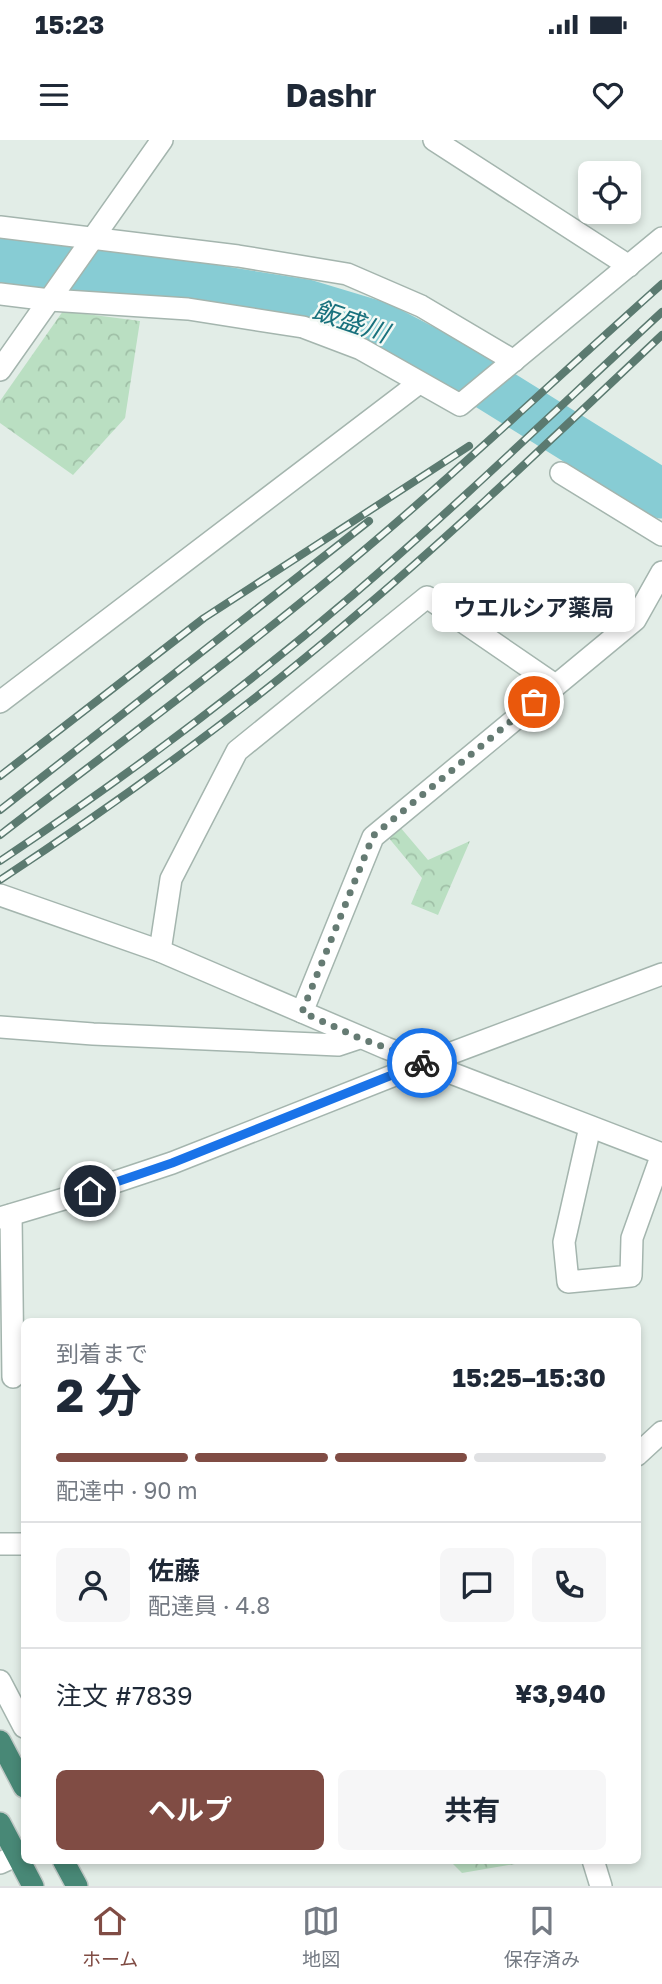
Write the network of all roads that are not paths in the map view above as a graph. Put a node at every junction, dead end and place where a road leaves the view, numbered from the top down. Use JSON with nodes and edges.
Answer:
{"nodes":[{"id":1,"x":162,"y":140,"type":"edge"},
{"id":2,"x":449,"y":144,"type":"edge"},
{"id":3,"x":0,"y":227,"type":"edge"},
{"id":4,"x":662,"y":238,"type":"edge"},
{"id":5,"x":89,"y":243,"type":"junction"},
{"id":6,"x":629,"y":266,"type":"junction"},
{"id":7,"x":0,"y":294,"type":"edge"},
{"id":8,"x":54,"y":294,"type":"junction"},
{"id":9,"x":508,"y":366,"type":"junction"},
{"id":10,"x":0,"y":370,"type":"edge"},
{"id":11,"x":419,"y":383,"type":"junction"},
{"id":12,"x":561,"y":473,"type":"dead end"},
{"id":13,"x":662,"y":535,"type":"edge"},
{"id":14,"x":662,"y":572,"type":"edge"},
{"id":15,"x":555,"y":685,"type":"junction"},
{"id":16,"x":0,"y":702,"type":"edge"},
{"id":17,"x":0,"y":895,"type":"edge"},
{"id":18,"x":160,"y":951,"type":"junction"},
{"id":19,"x":662,"y":974,"type":"edge"},
{"id":20,"x":302,"y":1012,"type":"junction"},
{"id":21,"x":0,"y":1027,"type":"edge"},
{"id":22,"x":359,"y":1038,"type":"junction"},
{"id":23,"x":425,"y":1062,"type":"junction"},
{"id":24,"x":590,"y":1127,"type":"junction"},
{"id":25,"x":662,"y":1154,"type":"edge"},
{"id":26,"x":5,"y":1216,"type":"edge"},
{"id":27,"x":13,"y":1377,"type":"dead end"},
{"id":28,"x":0,"y":1544,"type":"edge"},
{"id":29,"x":21,"y":1544,"type":"edge"},
{"id":30,"x":0,"y":1681,"type":"edge"},
{"id":31,"x":21,"y":1721,"type":"edge"},
{"id":32,"x":0,"y":1741,"type":"edge"},
{"id":33,"x":21,"y":1781,"type":"edge"},
{"id":34,"x":0,"y":1823,"type":"edge"},
{"id":35,"x":0,"y":1842,"type":"edge"},
{"id":36,"x":14,"y":1857,"type":"edge"},
{"id":37,"x":65,"y":1864,"type":"edge"},
{"id":38,"x":594,"y":1864,"type":"edge"},
{"id":39,"x":33,"y":1886,"type":"edge"},
{"id":40,"x":77,"y":1886,"type":"edge"},
{"id":41,"x":601,"y":1886,"type":"edge"}],
"edges":[{"from":1,"to":5,"type":"street"},
{"from":2,"to":6,"type":"street"},
{"from":3,"to":5,"type":"street"},
{"from":4,"to":6,"type":"street"},
{"from":5,"to":8,"type":"street"},
{"from":5,"to":9,"type":"street"},
{"from":6,"to":9,"type":"street"},
{"from":7,"to":8,"type":"street"},
{"from":8,"to":10,"type":"street"},
{"from":8,"to":11,"type":"street"},
{"from":9,"to":11,"type":"street"},
{"from":11,"to":16,"type":"street"},
{"from":12,"to":13,"type":"street"},
{"from":14,"to":15,"type":"street"},
{"from":15,"to":18,"type":"street"},
{"from":15,"to":20,"type":"street"},
{"from":17,"to":18,"type":"street"},
{"from":18,"to":20,"type":"street"},
{"from":19,"to":23,"type":"street"},
{"from":20,"to":22,"type":"street"},
{"from":21,"to":22,"type":"street"},
{"from":22,"to":23,"type":"street"},
{"from":23,"to":24,"type":"street"},
{"from":23,"to":26,"type":"street"},
{"from":24,"to":25,"type":"street"},
{"from":24,"to":25,"type":"street"},
{"from":26,"to":27,"type":"street"},
{"from":28,"to":29,"type":"street"},
{"from":30,"to":31,"type":"street"},
{"from":32,"to":33,"type":"highway"},
{"from":34,"to":36,"type":"highway"},
{"from":35,"to":36,"type":"street"},
{"from":36,"to":39,"type":"highway"},
{"from":37,"to":40,"type":"highway"},
{"from":38,"to":41,"type":"street"}]}
